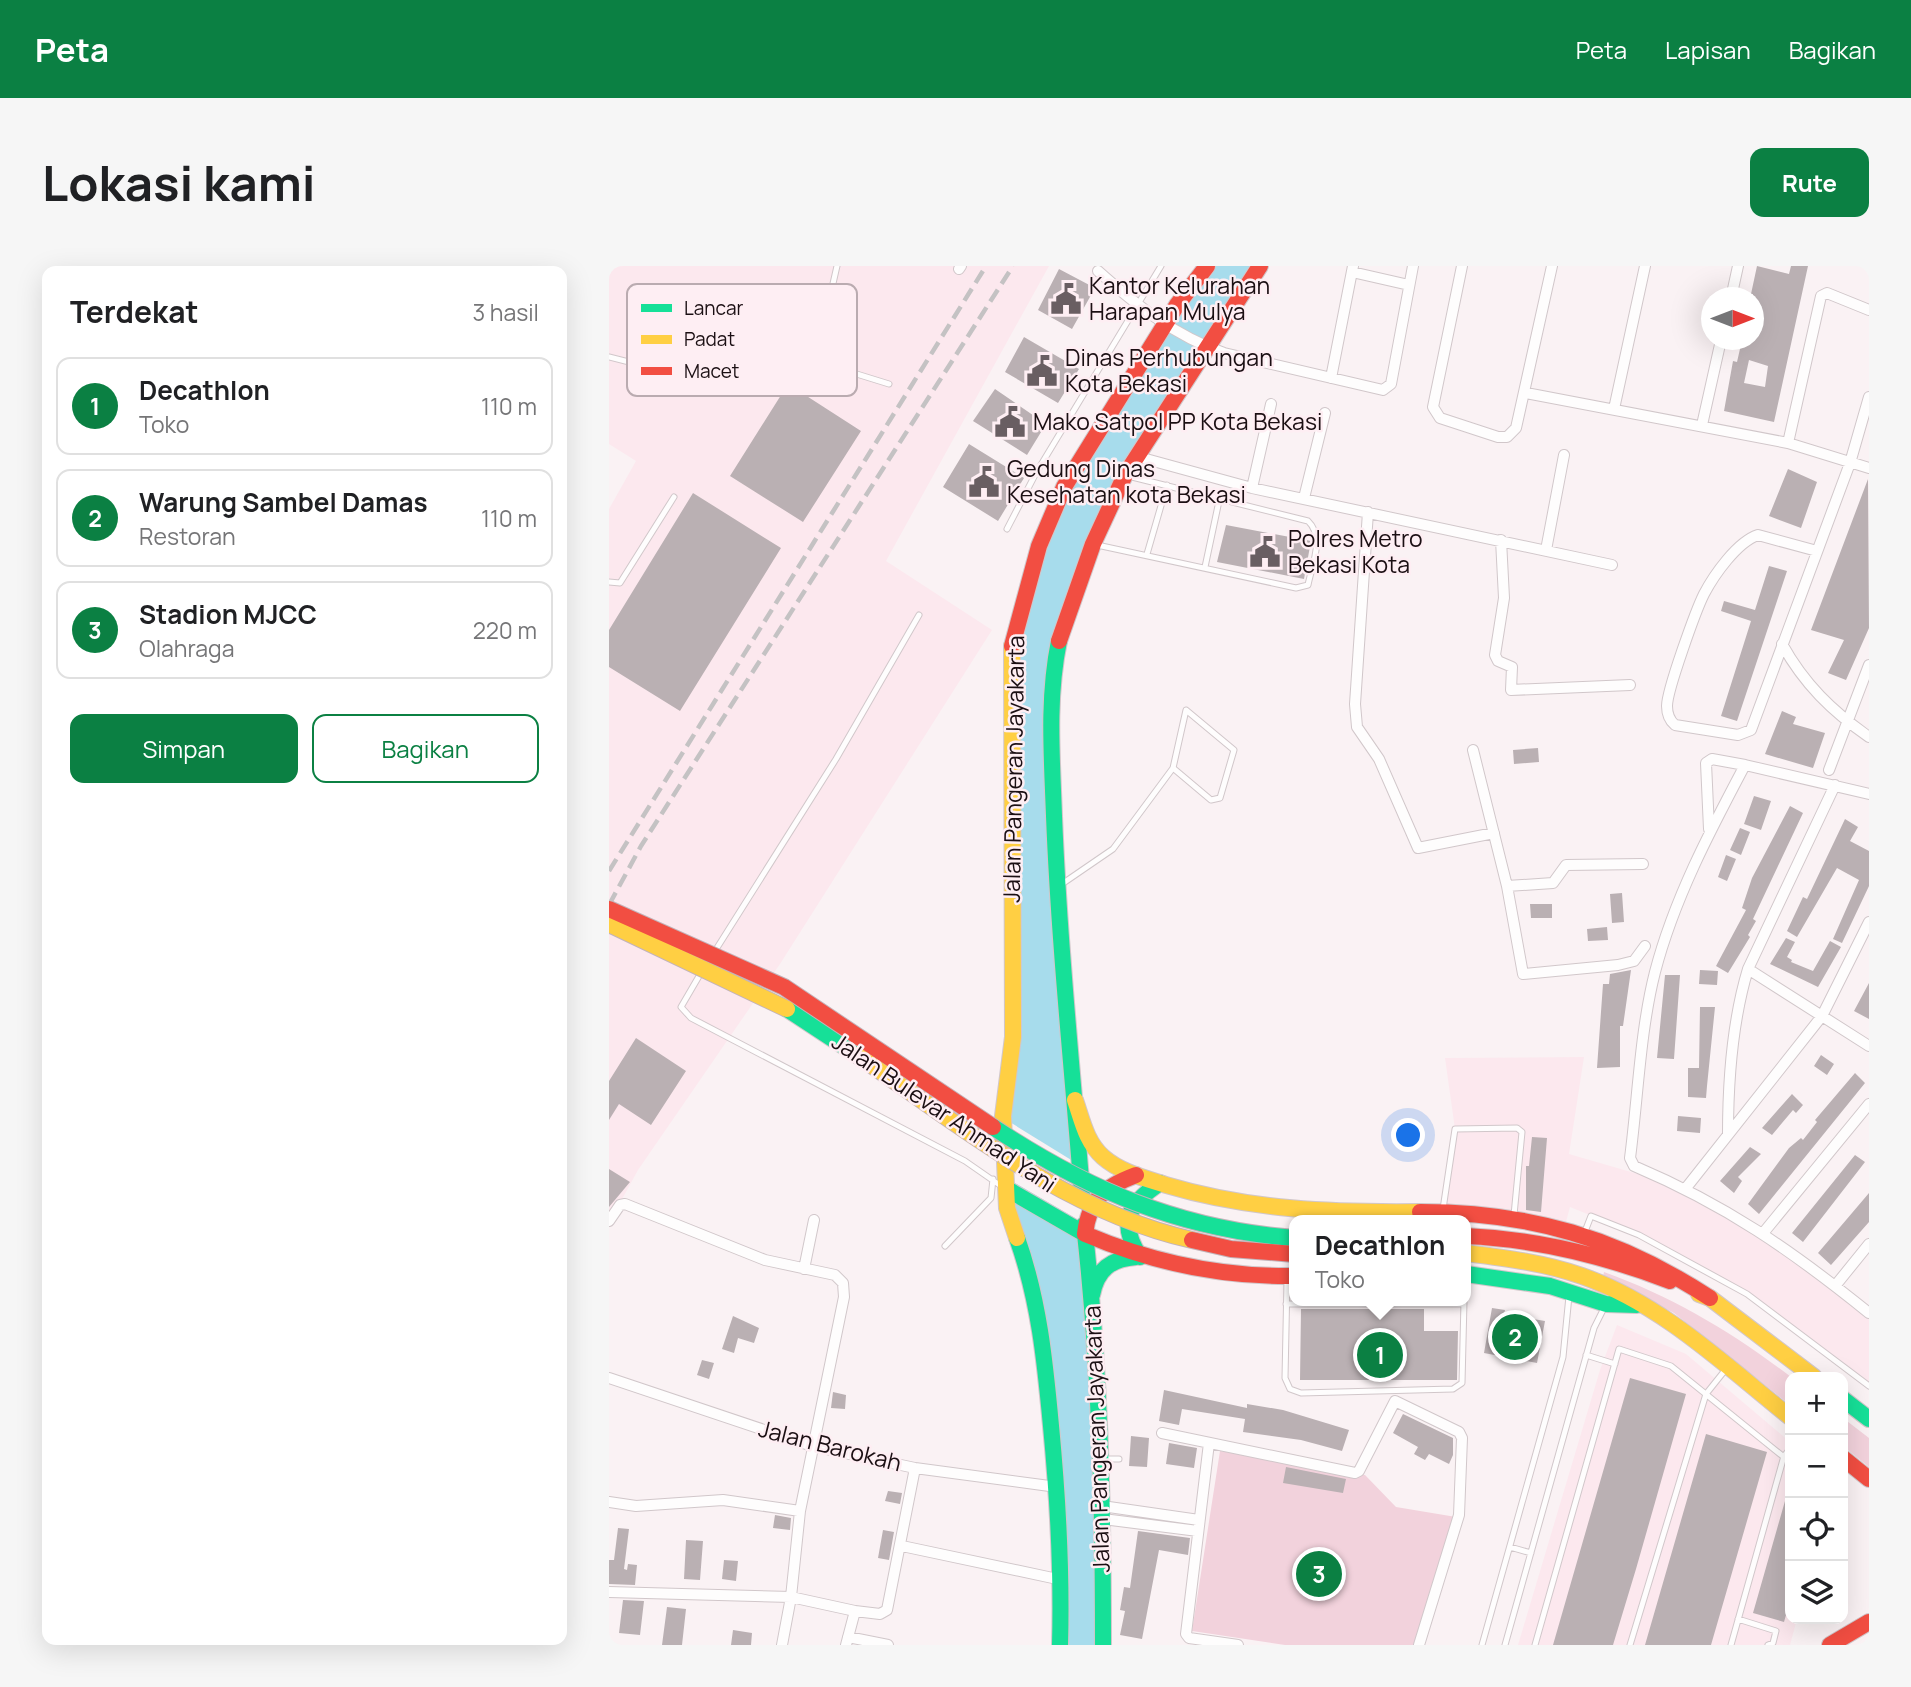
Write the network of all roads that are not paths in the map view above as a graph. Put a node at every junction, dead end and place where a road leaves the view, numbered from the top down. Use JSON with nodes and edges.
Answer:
{"nodes":[{"id":1,"x":837,"y":266,"type":"edge"},
{"id":2,"x":1161,"y":266,"type":"edge"},
{"id":3,"x":1207,"y":266,"type":"edge"},
{"id":4,"x":1260,"y":266,"type":"edge"},
{"id":5,"x":1413,"y":266,"type":"edge"},
{"id":6,"x":1462,"y":266,"type":"edge"},
{"id":7,"x":1552,"y":266,"type":"edge"},
{"id":8,"x":1645,"y":266,"type":"edge"},
{"id":9,"x":1738,"y":266,"type":"edge"},
{"id":10,"x":1353,"y":269,"type":"edge"},
{"id":11,"x":1098,"y":271,"type":"dead end"},
{"id":12,"x":833,"y":284,"type":"edge"},
{"id":13,"x":1409,"y":285,"type":"junction"},
{"id":14,"x":1733,"y":287,"type":"edge"},
{"id":15,"x":1136,"y":305,"type":"junction"},
{"id":16,"x":1869,"y":310,"type":"edge"},
{"id":17,"x":1169,"y":326,"type":"junction"},
{"id":18,"x":1202,"y":346,"type":"junction"},
{"id":19,"x":1719,"y":350,"type":"edge"},
{"id":20,"x":609,"y":357,"type":"edge"},
{"id":21,"x":627,"y":362,"type":"edge"},
{"id":22,"x":857,"y":374,"type":"edge"},
{"id":23,"x":1331,"y":378,"type":"junction"},
{"id":24,"x":889,"y":384,"type":"dead end"},
{"id":25,"x":1525,"y":393,"type":"junction"},
{"id":26,"x":1869,"y":397,"type":"edge"},
{"id":27,"x":1271,"y":404,"type":"dead end"},
{"id":28,"x":1614,"y":409,"type":"junction"},
{"id":29,"x":1325,"y":413,"type":"dead end"},
{"id":30,"x":1702,"y":425,"type":"junction"},
{"id":31,"x":1788,"y":443,"type":"junction"},
{"id":32,"x":1564,"y":455,"type":"dead end"},
{"id":33,"x":1135,"y":456,"type":"junction"},
{"id":34,"x":1850,"y":463,"type":"junction"},
{"id":35,"x":1869,"y":468,"type":"edge"},
{"id":36,"x":1125,"y":475,"type":"junction"},
{"id":37,"x":1167,"y":485,"type":"junction"},
{"id":38,"x":1252,"y":488,"type":"junction"},
{"id":39,"x":674,"y":497,"type":"dead end"},
{"id":40,"x":1304,"y":498,"type":"junction"},
{"id":41,"x":1219,"y":501,"type":"junction"},
{"id":42,"x":1368,"y":512,"type":"junction"},
{"id":43,"x":1007,"y":529,"type":"dead end"},
{"id":44,"x":1501,"y":540,"type":"junction"},
{"id":45,"x":1093,"y":544,"type":"junction"},
{"id":46,"x":1546,"y":551,"type":"junction"},
{"id":47,"x":1817,"y":551,"type":"junction"},
{"id":48,"x":1147,"y":554,"type":"junction"},
{"id":49,"x":1612,"y":565,"type":"dead end"},
{"id":50,"x":1205,"y":567,"type":"junction"},
{"id":51,"x":609,"y":582,"type":"edge"},
{"id":52,"x":919,"y":615,"type":"dead end"},
{"id":53,"x":1782,"y":644,"type":"junction"},
{"id":54,"x":1869,"y":665,"type":"edge"},
{"id":55,"x":1630,"y":685,"type":"dead end"},
{"id":56,"x":1847,"y":722,"type":"junction"},
{"id":57,"x":1869,"y":737,"type":"edge"},
{"id":58,"x":1473,"y":750,"type":"dead end"},
{"id":59,"x":1745,"y":765,"type":"junction"},
{"id":60,"x":1173,"y":768,"type":"junction"},
{"id":61,"x":1829,"y":770,"type":"dead end"},
{"id":62,"x":1835,"y":785,"type":"junction"},
{"id":63,"x":1869,"y":794,"type":"edge"},
{"id":64,"x":1709,"y":832,"type":"junction"},
{"id":65,"x":1494,"y":834,"type":"junction"},
{"id":66,"x":1643,"y":864,"type":"dead end"},
{"id":67,"x":1507,"y":886,"type":"junction"},
{"id":68,"x":1057,"y":888,"type":"junction"},
{"id":69,"x":609,"y":909,"type":"edge"},
{"id":70,"x":1869,"y":922,"type":"edge"},
{"id":71,"x":609,"y":924,"type":"edge"},
{"id":72,"x":1645,"y":946,"type":"dead end"},
{"id":73,"x":1748,"y":969,"type":"junction"},
{"id":74,"x":1822,"y":1016,"type":"junction"},
{"id":75,"x":1869,"y":1046,"type":"edge"},
{"id":76,"x":1075,"y":1100,"type":"junction"},
{"id":77,"x":1869,"y":1104,"type":"edge"},
{"id":78,"x":1728,"y":1134,"type":"junction"},
{"id":79,"x":1136,"y":1175,"type":"junction"},
{"id":80,"x":993,"y":1180,"type":"junction"},
{"id":81,"x":1160,"y":1183,"type":"junction"},
{"id":82,"x":1686,"y":1188,"type":"junction"},
{"id":83,"x":1007,"y":1189,"type":"junction"},
{"id":84,"x":1442,"y":1212,"type":"junction"},
{"id":85,"x":1513,"y":1219,"type":"junction"},
{"id":86,"x":814,"y":1220,"type":"dead end"},
{"id":87,"x":609,"y":1221,"type":"edge"},
{"id":88,"x":1078,"y":1231,"type":"junction"},
{"id":89,"x":1764,"y":1232,"type":"junction"},
{"id":90,"x":1584,"y":1235,"type":"junction"},
{"id":91,"x":1471,"y":1236,"type":"edge"},
{"id":92,"x":1289,"y":1237,"type":"edge"},
{"id":93,"x":1869,"y":1244,"type":"edge"},
{"id":94,"x":945,"y":1246,"type":"dead end"},
{"id":95,"x":1289,"y":1253,"type":"edge"},
{"id":96,"x":1471,"y":1254,"type":"edge"},
{"id":97,"x":1140,"y":1257,"type":"junction"},
{"id":98,"x":804,"y":1269,"type":"junction"},
{"id":99,"x":1471,"y":1275,"type":"edge"},
{"id":100,"x":1289,"y":1276,"type":"edge"},
{"id":101,"x":1835,"y":1286,"type":"junction"},
{"id":102,"x":1289,"y":1287,"type":"edge"},
{"id":103,"x":1570,"y":1291,"type":"junction"},
{"id":104,"x":1092,"y":1296,"type":"junction"},
{"id":105,"x":1710,"y":1298,"type":"junction"},
{"id":106,"x":1286,"y":1304,"type":"junction"},
{"id":107,"x":1289,"y":1304,"type":"edge"},
{"id":108,"x":1606,"y":1304,"type":"junction"},
{"id":109,"x":1637,"y":1305,"type":"junction"},
{"id":110,"x":1464,"y":1306,"type":"edge"},
{"id":111,"x":1869,"y":1313,"type":"edge"},
{"id":112,"x":1586,"y":1355,"type":"junction"},
{"id":113,"x":1615,"y":1364,"type":"junction"},
{"id":114,"x":1728,"y":1367,"type":"junction"},
{"id":115,"x":1807,"y":1372,"type":"edge"},
{"id":116,"x":609,"y":1378,"type":"edge"},
{"id":117,"x":1869,"y":1386,"type":"edge"},
{"id":118,"x":1706,"y":1394,"type":"junction"},
{"id":119,"x":1848,"y":1403,"type":"edge"},
{"id":120,"x":1785,"y":1413,"type":"edge"},
{"id":121,"x":1869,"y":1419,"type":"edge"},
{"id":122,"x":1162,"y":1433,"type":"dead end"},
{"id":123,"x":1209,"y":1443,"type":"junction"},
{"id":124,"x":812,"y":1447,"type":"junction"},
{"id":125,"x":1784,"y":1456,"type":"joint"},
{"id":126,"x":1100,"y":1460,"type":"junction"},
{"id":127,"x":1119,"y":1460,"type":"dead end"},
{"id":128,"x":1848,"y":1462,"type":"edge"},
{"id":129,"x":915,"y":1468,"type":"junction"},
{"id":130,"x":1869,"y":1479,"type":"edge"},
{"id":131,"x":1057,"y":1487,"type":"junction"},
{"id":132,"x":609,"y":1502,"type":"edge"},
{"id":133,"x":800,"y":1511,"type":"junction"},
{"id":134,"x":1102,"y":1513,"type":"junction"},
{"id":135,"x":1199,"y":1525,"type":"junction"},
{"id":136,"x":902,"y":1546,"type":"junction"},
{"id":137,"x":1510,"y":1547,"type":"junction"},
{"id":138,"x":1531,"y":1553,"type":"junction"},
{"id":139,"x":1062,"y":1580,"type":"junction"},
{"id":140,"x":609,"y":1592,"type":"edge"},
{"id":141,"x":791,"y":1597,"type":"junction"},
{"id":142,"x":855,"y":1611,"type":"junction"},
{"id":143,"x":1738,"y":1619,"type":"junction"},
{"id":144,"x":1869,"y":1622,"type":"edge"},
{"id":145,"x":847,"y":1641,"type":"edge"},
{"id":146,"x":782,"y":1645,"type":"edge"},
{"id":147,"x":888,"y":1645,"type":"edge"},
{"id":148,"x":1060,"y":1645,"type":"edge"},
{"id":149,"x":1103,"y":1645,"type":"edge"},
{"id":150,"x":1238,"y":1645,"type":"edge"},
{"id":151,"x":1419,"y":1645,"type":"edge"},
{"id":152,"x":1482,"y":1645,"type":"edge"},
{"id":153,"x":1505,"y":1645,"type":"edge"},
{"id":154,"x":1535,"y":1645,"type":"edge"},
{"id":155,"x":1630,"y":1645,"type":"edge"},
{"id":156,"x":1731,"y":1645,"type":"edge"},
{"id":157,"x":1769,"y":1645,"type":"edge"},
{"id":158,"x":1830,"y":1645,"type":"edge"}],
"edges":[{"from":1,"to":12,"type":"lane"},
{"from":2,"to":15,"type":"lane"},
{"from":3,"to":17,"type":"main road","name":"Jalan Pangeran Jayakarta"},
{"from":4,"to":18,"type":"main road","name":"Jalan Pangeran Jayakarta"},
{"from":5,"to":13,"type":"street"},
{"from":6,"to":25,"type":"street"},
{"from":7,"to":25,"type":"street"},
{"from":8,"to":28,"type":"street"},
{"from":9,"to":14,"type":"street"},
{"from":10,"to":13,"type":"street"},
{"from":10,"to":23,"type":"street"},
{"from":11,"to":15,"type":"street"},
{"from":13,"to":23,"type":"street"},
{"from":15,"to":17,"type":"street"},
{"from":15,"to":43,"type":"lane"},
{"from":16,"to":31,"type":"street"},
{"from":17,"to":18,"type":"street"},
{"from":17,"to":83,"type":"main road","name":"Jalan Pangeran Jayakarta"},
{"from":18,"to":23,"type":"street"},
{"from":18,"to":33,"type":"main road","name":"Jalan Pangeran Jayakarta"},
{"from":19,"to":30,"type":"street"},
{"from":20,"to":21,"type":"lane"},
{"from":22,"to":24,"type":"lane"},
{"from":25,"to":28,"type":"street"},
{"from":26,"to":34,"type":"street"},
{"from":27,"to":38,"type":"street"},
{"from":28,"to":30,"type":"street"},
{"from":29,"to":40,"type":"street"},
{"from":30,"to":31,"type":"street"},
{"from":31,"to":34,"type":"street"},
{"from":32,"to":46,"type":"street"},
{"from":33,"to":36,"type":"main road","name":"Jalan Pangeran Jayakarta"},
{"from":33,"to":38,"type":"street"},
{"from":34,"to":35,"type":"street"},
{"from":34,"to":47,"type":"street"},
{"from":36,"to":37,"type":"lane"},
{"from":36,"to":45,"type":"main road","name":"Jalan Pangeran Jayakarta"},
{"from":37,"to":41,"type":"lane"},
{"from":37,"to":48,"type":"lane"},
{"from":38,"to":40,"type":"street"},
{"from":39,"to":51,"type":"lane"},
{"from":40,"to":42,"type":"street"},
{"from":41,"to":50,"type":"lane"},
{"from":41,"to":50,"type":"lane"},
{"from":42,"to":44,"type":"street"},
{"from":42,"to":65,"type":"street"},
{"from":44,"to":46,"type":"street"},
{"from":44,"to":55,"type":"street"},
{"from":45,"to":48,"type":"lane"},
{"from":45,"to":68,"type":"main road","name":"Jalan Pangeran Jayakarta"},
{"from":46,"to":49,"type":"street"},
{"from":47,"to":53,"type":"street"},
{"from":47,"to":53,"type":"street"},
{"from":48,"to":50,"type":"lane"},
{"from":52,"to":80,"type":"lane"},
{"from":53,"to":56,"type":"street"},
{"from":54,"to":56,"type":"street"},
{"from":56,"to":57,"type":"street"},
{"from":56,"to":61,"type":"street"},
{"from":58,"to":65,"type":"street"},
{"from":59,"to":62,"type":"street"},
{"from":59,"to":64,"type":"street"},
{"from":59,"to":64,"type":"street"},
{"from":60,"to":60,"type":"lane"},
{"from":60,"to":68,"type":"lane"},
{"from":62,"to":63,"type":"street"},
{"from":62,"to":73,"type":"street"},
{"from":64,"to":82,"type":"street"},
{"from":65,"to":67,"type":"street"},
{"from":66,"to":67,"type":"street"},
{"from":67,"to":72,"type":"street"},
{"from":68,"to":76,"type":"main road","name":"Jalan Pangeran Jayakarta"},
{"from":69,"to":92,"type":"main road","name":"Jalan Bulevar Ahmad Yani","bridge":true},
{"from":70,"to":74,"type":"street"},
{"from":71,"to":95,"type":"main road","name":"Jalan Bulevar Ahmad Yani","bridge":true},
{"from":73,"to":74,"type":"street"},
{"from":73,"to":78,"type":"street"},
{"from":74,"to":75,"type":"street"},
{"from":74,"to":78,"type":"street"},
{"from":76,"to":79,"type":"main road"},
{"from":76,"to":88,"type":"main road","name":"Jalan Pangeran Jayakarta"},
{"from":77,"to":89,"type":"street"},
{"from":78,"to":82,"type":"street"},
{"from":79,"to":81,"type":"main road"},
{"from":79,"to":88,"type":"main road"},
{"from":80,"to":83,"type":"lane"},
{"from":80,"to":94,"type":"lane"},
{"from":81,"to":84,"type":"main road"},
{"from":81,"to":97,"type":"main road"},
{"from":82,"to":89,"type":"street"},
{"from":83,"to":88,"type":"main road"},
{"from":83,"to":131,"type":"main road","name":"Jalan Pangeran Jayakarta"},
{"from":84,"to":85,"type":"main road"},
{"from":84,"to":85,"type":"lane"},
{"from":85,"to":90,"type":"main road"},
{"from":86,"to":98,"type":"street"},
{"from":87,"to":98,"type":"street"},
{"from":88,"to":97,"type":"main road"},
{"from":88,"to":104,"type":"main road","name":"Jalan Pangeran Jayakarta"},
{"from":89,"to":101,"type":"street"},
{"from":90,"to":105,"type":"main road"},
{"from":90,"to":117,"type":"lane"},
{"from":91,"to":105,"type":"main road"},
{"from":93,"to":101,"type":"street"},
{"from":96,"to":109,"type":"main road"},
{"from":97,"to":100,"type":"main road"},
{"from":97,"to":104,"type":"main road"},
{"from":98,"to":124,"type":"street"},
{"from":99,"to":103,"type":"main road"},
{"from":101,"to":111,"type":"street"},
{"from":102,"to":106,"type":"lane"},
{"from":103,"to":108,"type":"main road"},
{"from":103,"to":137,"type":"lane"},
{"from":104,"to":126,"type":"main road","name":"Jalan Pangeran Jayakarta"},
{"from":105,"to":115,"type":"main road"},
{"from":106,"to":107,"type":"lane"},
{"from":106,"to":110,"type":"lane"},
{"from":108,"to":109,"type":"main road"},
{"from":108,"to":112,"type":"lane"},
{"from":109,"to":114,"type":"main road"},
{"from":112,"to":113,"type":"lane"},
{"from":112,"to":138,"type":"lane"},
{"from":113,"to":118,"type":"lane"},
{"from":113,"to":154,"type":"lane"},
{"from":114,"to":118,"type":"lane"},
{"from":114,"to":120,"type":"main road"},
{"from":116,"to":124,"type":"street","name":"Jalan Barokah"},
{"from":118,"to":125,"type":"lane"},
{"from":118,"to":155,"type":"lane"},
{"from":119,"to":121,"type":"main road"},
{"from":122,"to":123,"type":"street"},
{"from":123,"to":135,"type":"street"},
{"from":123,"to":151,"type":"street"},
{"from":124,"to":129,"type":"street","name":"Jalan Barokah"},
{"from":124,"to":133,"type":"street"},
{"from":125,"to":143,"type":"lane"},
{"from":126,"to":127,"type":"lane"},
{"from":126,"to":134,"type":"main road","name":"Jalan Pangeran Jayakarta"},
{"from":128,"to":130,"type":"main road"},
{"from":129,"to":131,"type":"street","name":"Jalan Barokah"},
{"from":129,"to":136,"type":"street"},
{"from":131,"to":139,"type":"main road","name":"Jalan Pangeran Jayakarta"},
{"from":132,"to":133,"type":"street"},
{"from":133,"to":141,"type":"street"},
{"from":134,"to":135,"type":"street"},
{"from":134,"to":149,"type":"main road","name":"Jalan Pangeran Jayakarta"},
{"from":135,"to":150,"type":"street"},
{"from":136,"to":139,"type":"street"},
{"from":136,"to":142,"type":"street"},
{"from":137,"to":138,"type":"lane"},
{"from":137,"to":152,"type":"lane"},
{"from":138,"to":153,"type":"lane"},
{"from":139,"to":148,"type":"main road","name":"Jalan Pangeran Jayakarta"},
{"from":140,"to":141,"type":"street"},
{"from":141,"to":142,"type":"street"},
{"from":141,"to":146,"type":"street"},
{"from":142,"to":145,"type":"street"},
{"from":143,"to":156,"type":"lane"},
{"from":143,"to":157,"type":"lane"},
{"from":144,"to":158,"type":"main road"},
{"from":145,"to":147,"type":"street"}]}
